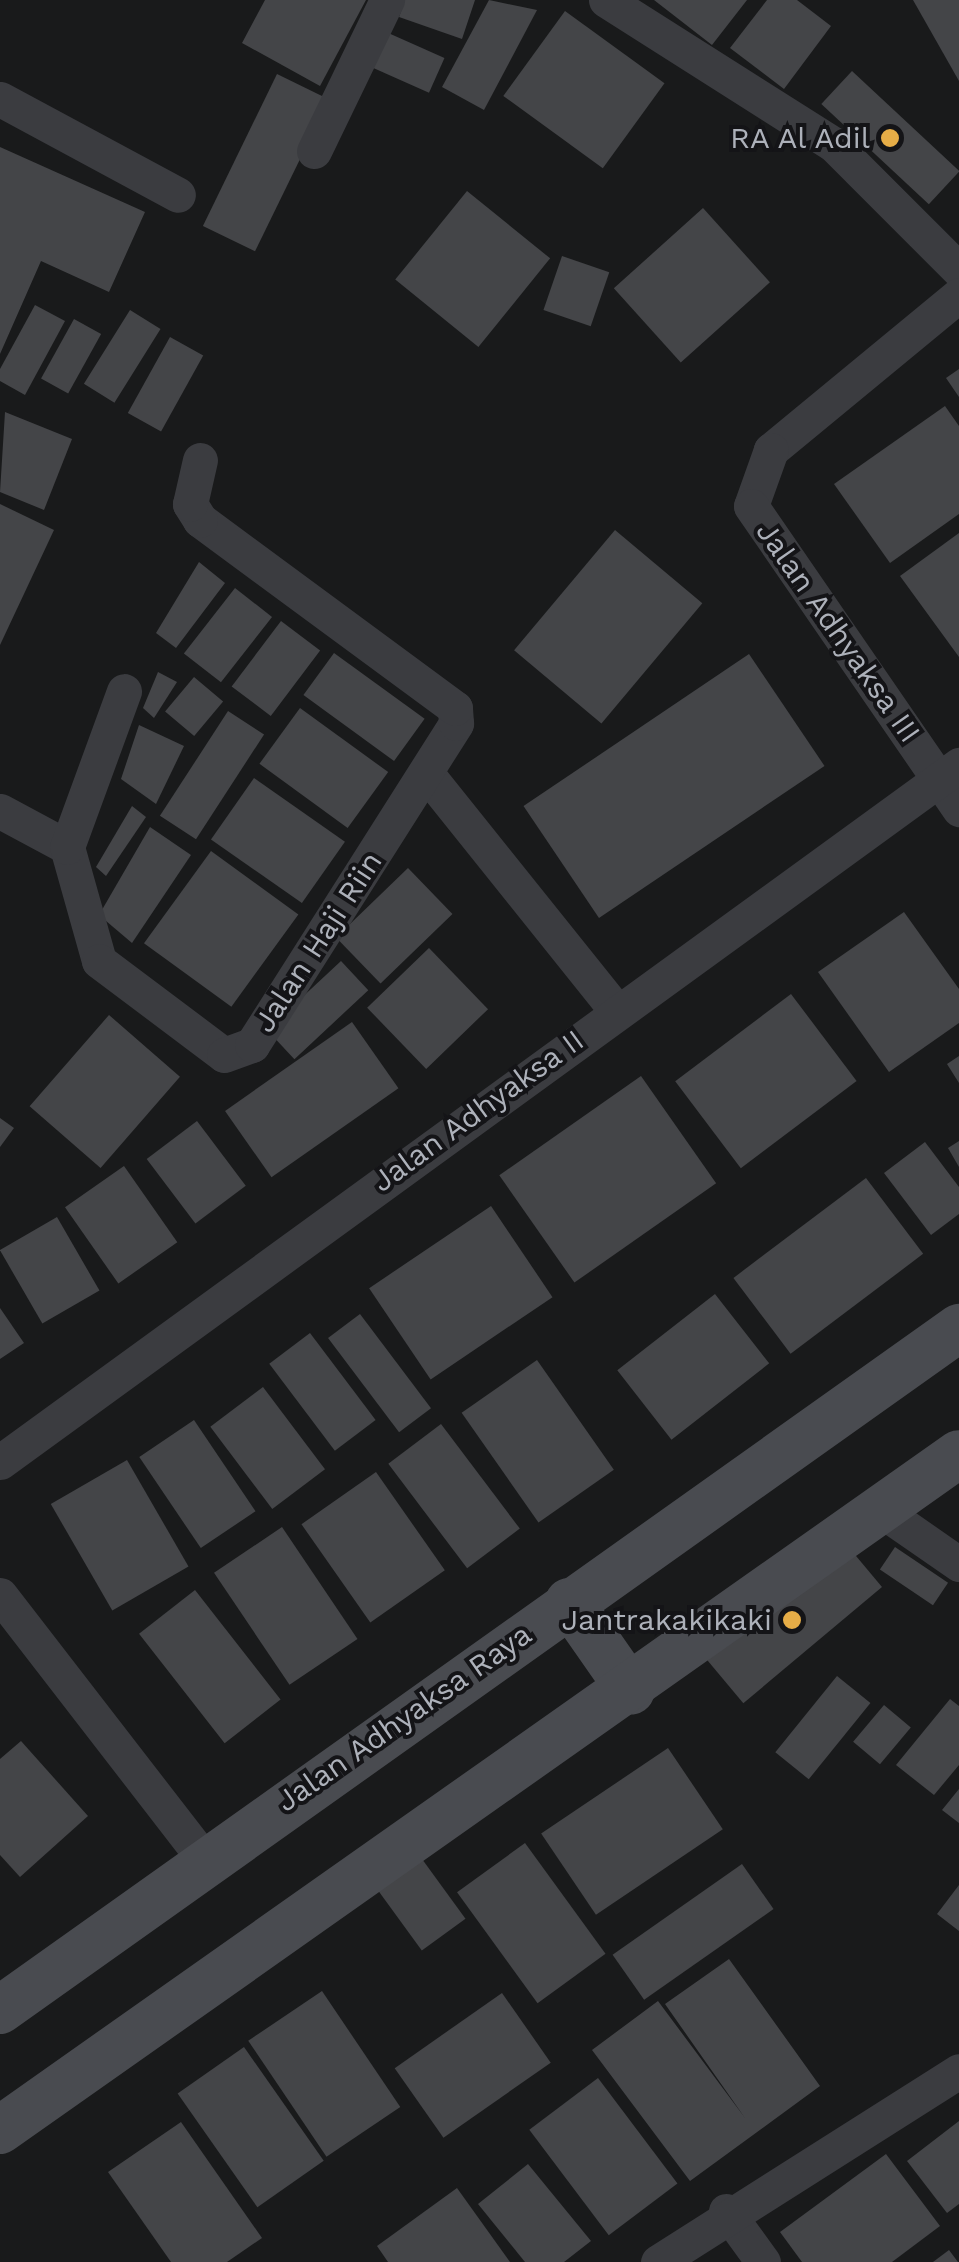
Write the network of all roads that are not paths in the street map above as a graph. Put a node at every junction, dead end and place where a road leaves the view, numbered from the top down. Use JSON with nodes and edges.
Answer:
{"nodes":[{"id":1,"x":387,"y":0,"type":"edge"},
{"id":2,"x":606,"y":0,"type":"edge"},
{"id":3,"x":0,"y":99,"type":"edge"},
{"id":4,"x":314,"y":150,"type":"dead end"},
{"id":5,"x":178,"y":194,"type":"dead end"},
{"id":6,"x":959,"y":270,"type":"edge"},
{"id":7,"x":959,"y":295,"type":"edge"},
{"id":8,"x":200,"y":460,"type":"dead end"},
{"id":9,"x":124,"y":692,"type":"dead end"},
{"id":10,"x":426,"y":774,"type":"junction"},
{"id":11,"x":953,"y":784,"type":"edge"},
{"id":12,"x":0,"y":811,"type":"edge"},
{"id":13,"x":67,"y":848,"type":"junction"},
{"id":14,"x":616,"y":1010,"type":"junction"},
{"id":15,"x":959,"y":1328,"type":"edge"},
{"id":16,"x":959,"y":1454,"type":"edge"},
{"id":17,"x":0,"y":1462,"type":"edge"},
{"id":18,"x":882,"y":1510,"type":"junction"},
{"id":19,"x":959,"y":1564,"type":"edge"},
{"id":20,"x":0,"y":1596,"type":"edge"},
{"id":21,"x":569,"y":1602,"type":"junction"},
{"id":22,"x":631,"y":1691,"type":"junction"},
{"id":23,"x":204,"y":1860,"type":"junction"},
{"id":24,"x":0,"y":2010,"type":"edge"},
{"id":25,"x":959,"y":2071,"type":"edge"},
{"id":26,"x":0,"y":2130,"type":"edge"},
{"id":27,"x":726,"y":2211,"type":"junction"},
{"id":28,"x":658,"y":2262,"type":"edge"},
{"id":29,"x":764,"y":2262,"type":"edge"}],
"edges":[{"from":1,"to":4,"type":"street"},
{"from":2,"to":6,"type":"street"},
{"from":3,"to":5,"type":"street"},
{"from":7,"to":11,"type":"street","name":"Jalan Adhyaksa III"},
{"from":8,"to":10,"type":"street"},
{"from":9,"to":13,"type":"street"},
{"from":10,"to":13,"type":"street","name":"Jalan Haji Riin"},
{"from":10,"to":14,"type":"street"},
{"from":11,"to":14,"type":"street","name":"Jalan Adhyaksa II"},
{"from":12,"to":13,"type":"street"},
{"from":14,"to":17,"type":"street","name":"Jalan Adhyaksa II"},
{"from":15,"to":21,"type":"main road","name":"Jalan Adhyaksa Raya"},
{"from":16,"to":18,"type":"main road"},
{"from":18,"to":19,"type":"street"},
{"from":18,"to":22,"type":"main road"},
{"from":20,"to":23,"type":"street"},
{"from":21,"to":22,"type":"main road"},
{"from":21,"to":23,"type":"main road","name":"Jalan Adhyaksa Raya"},
{"from":22,"to":26,"type":"main road"},
{"from":23,"to":24,"type":"main road","name":"Jalan Adhyaksa Raya"},
{"from":25,"to":27,"type":"street"},
{"from":27,"to":28,"type":"street"},
{"from":27,"to":29,"type":"street"}]}
